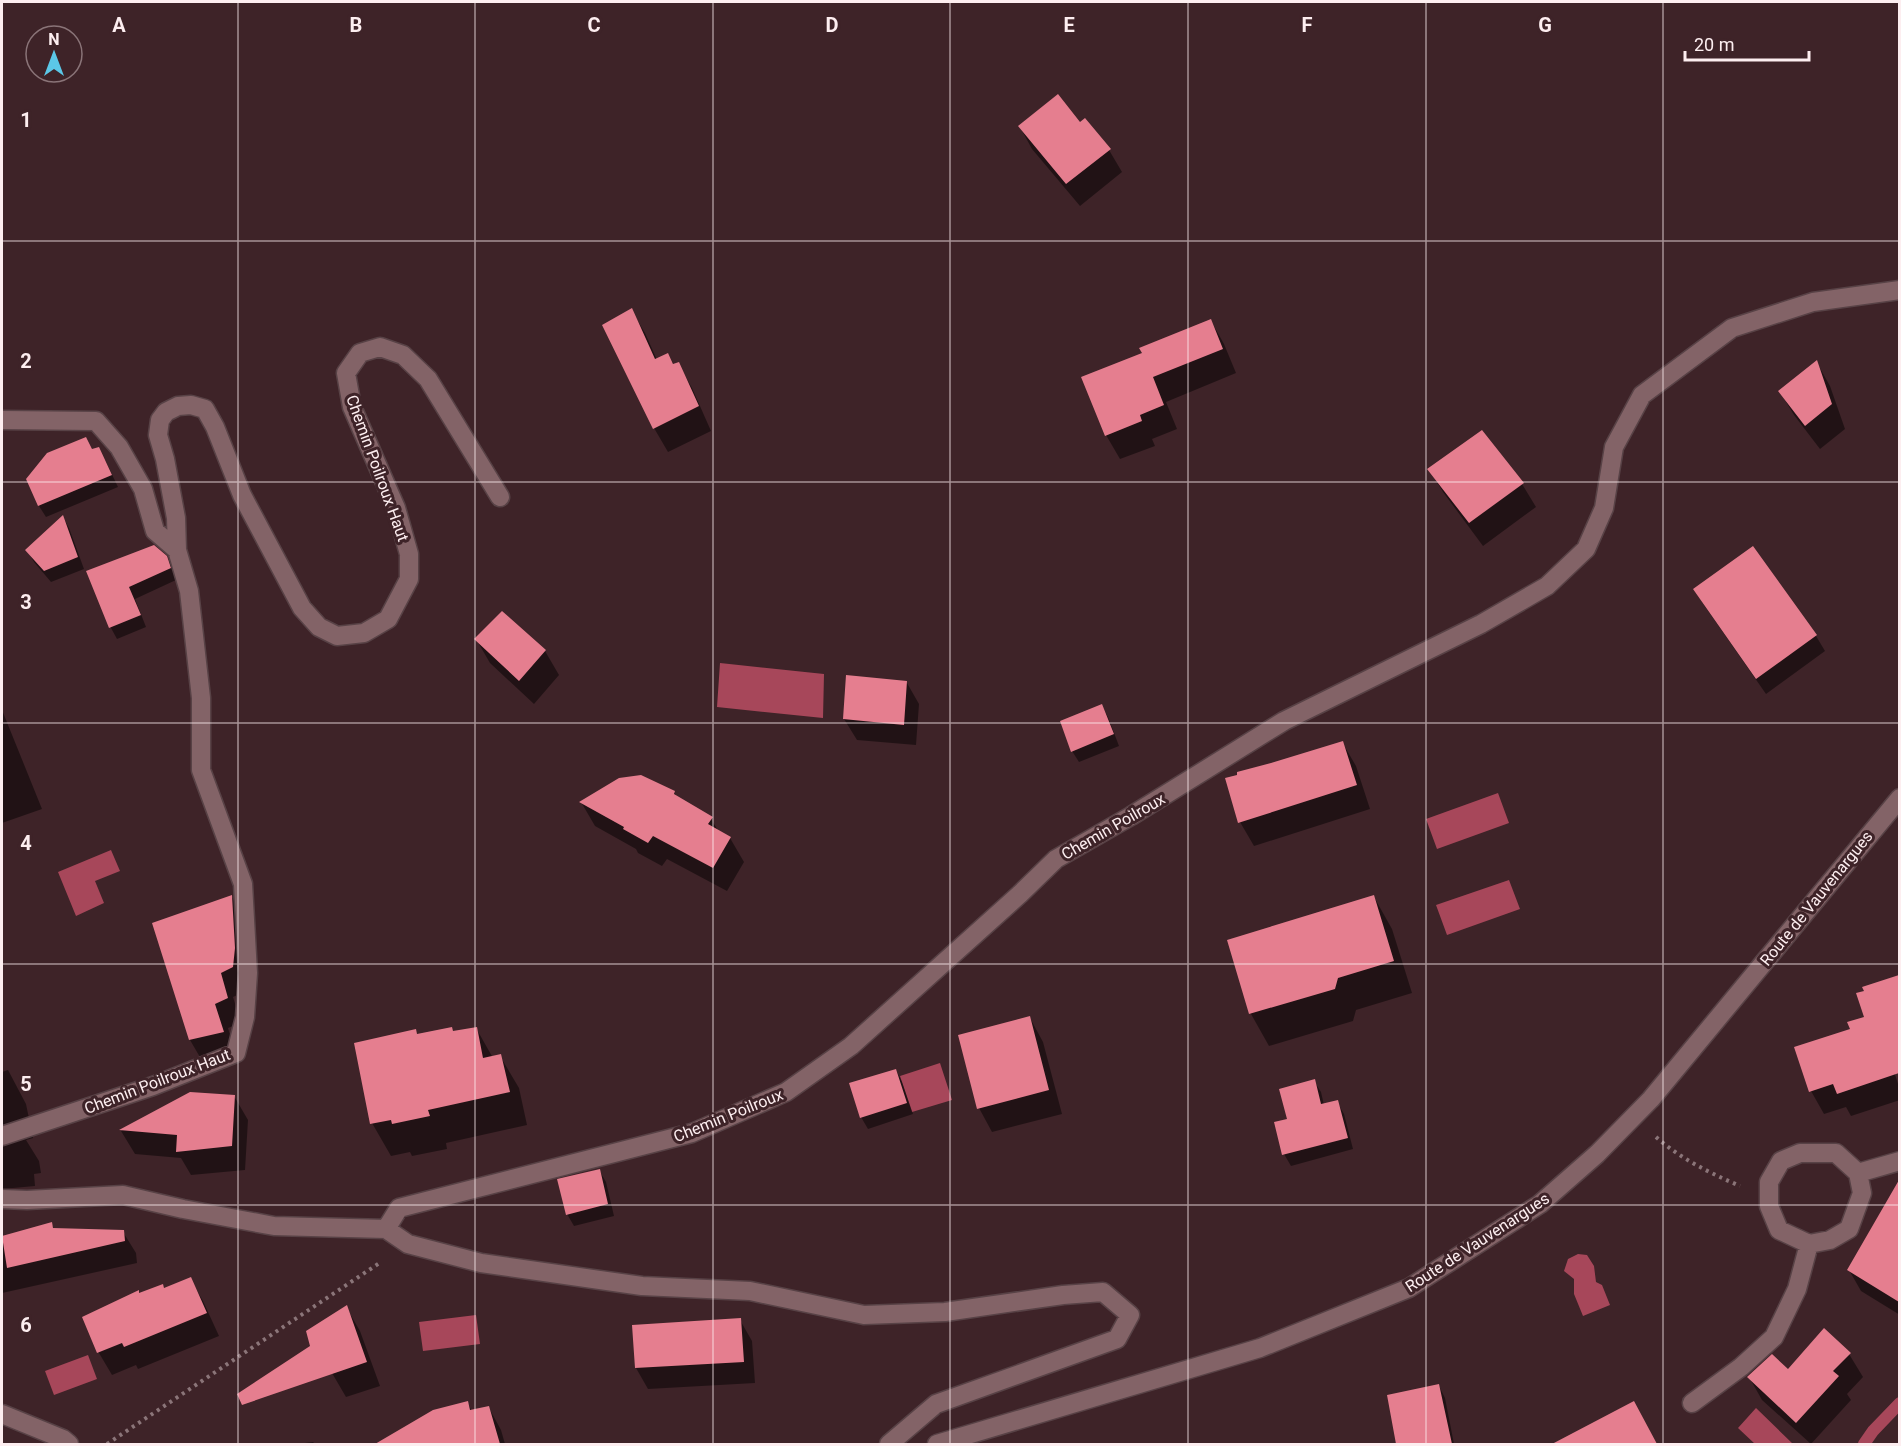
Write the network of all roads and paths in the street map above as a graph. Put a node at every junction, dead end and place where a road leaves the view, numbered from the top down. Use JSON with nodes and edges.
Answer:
{"nodes":[{"id":1,"x":1899,"y":290,"type":"edge"},
{"id":2,"x":2,"y":420,"type":"edge"},
{"id":3,"x":500,"y":497,"type":"dead end"},
{"id":4,"x":177,"y":550,"type":"junction"},
{"id":5,"x":1899,"y":798,"type":"edge"},
{"id":6,"x":1632,"y":1118,"type":"junction"},
{"id":7,"x":2,"y":1136,"type":"edge"},
{"id":8,"x":1899,"y":1161,"type":"edge"},
{"id":9,"x":1858,"y":1173,"type":"junction"},
{"id":10,"x":2,"y":1198,"type":"edge"},
{"id":11,"x":1769,"y":1200,"type":"junction"},
{"id":12,"x":386,"y":1228,"type":"junction"},
{"id":13,"x":408,"y":1244,"type":"junction"},
{"id":14,"x":1809,"y":1244,"type":"junction"},
{"id":15,"x":1692,"y":1403,"type":"dead end"},
{"id":16,"x":2,"y":1414,"type":"edge"},
{"id":17,"x":69,"y":1444,"type":"edge"},
{"id":18,"x":106,"y":1444,"type":"edge"},
{"id":19,"x":889,"y":1444,"type":"edge"},
{"id":20,"x":937,"y":1444,"type":"edge"}],
"edges":[{"from":1,"to":12,"type":"street","name":"Chemin Poilroux"},
{"from":2,"to":4,"type":"street"},
{"from":3,"to":4,"type":"street","name":"Chemin Poilroux Haut"},
{"from":4,"to":7,"type":"street","name":"Chemin Poilroux Haut"},
{"from":5,"to":6,"type":"street","name":"Route de Vauvenargues"},
{"from":6,"to":11,"type":"path"},
{"from":6,"to":20,"type":"street","name":"Route de Vauvenargues"},
{"from":8,"to":9,"type":"street"},
{"from":9,"to":11,"type":"street"},
{"from":9,"to":14,"type":"street"},
{"from":10,"to":12,"type":"street"},
{"from":11,"to":14,"type":"street"},
{"from":12,"to":13,"type":"street"},
{"from":13,"to":18,"type":"path"},
{"from":13,"to":19,"type":"street"},
{"from":14,"to":15,"type":"street"},
{"from":16,"to":17,"type":"street"}]}
